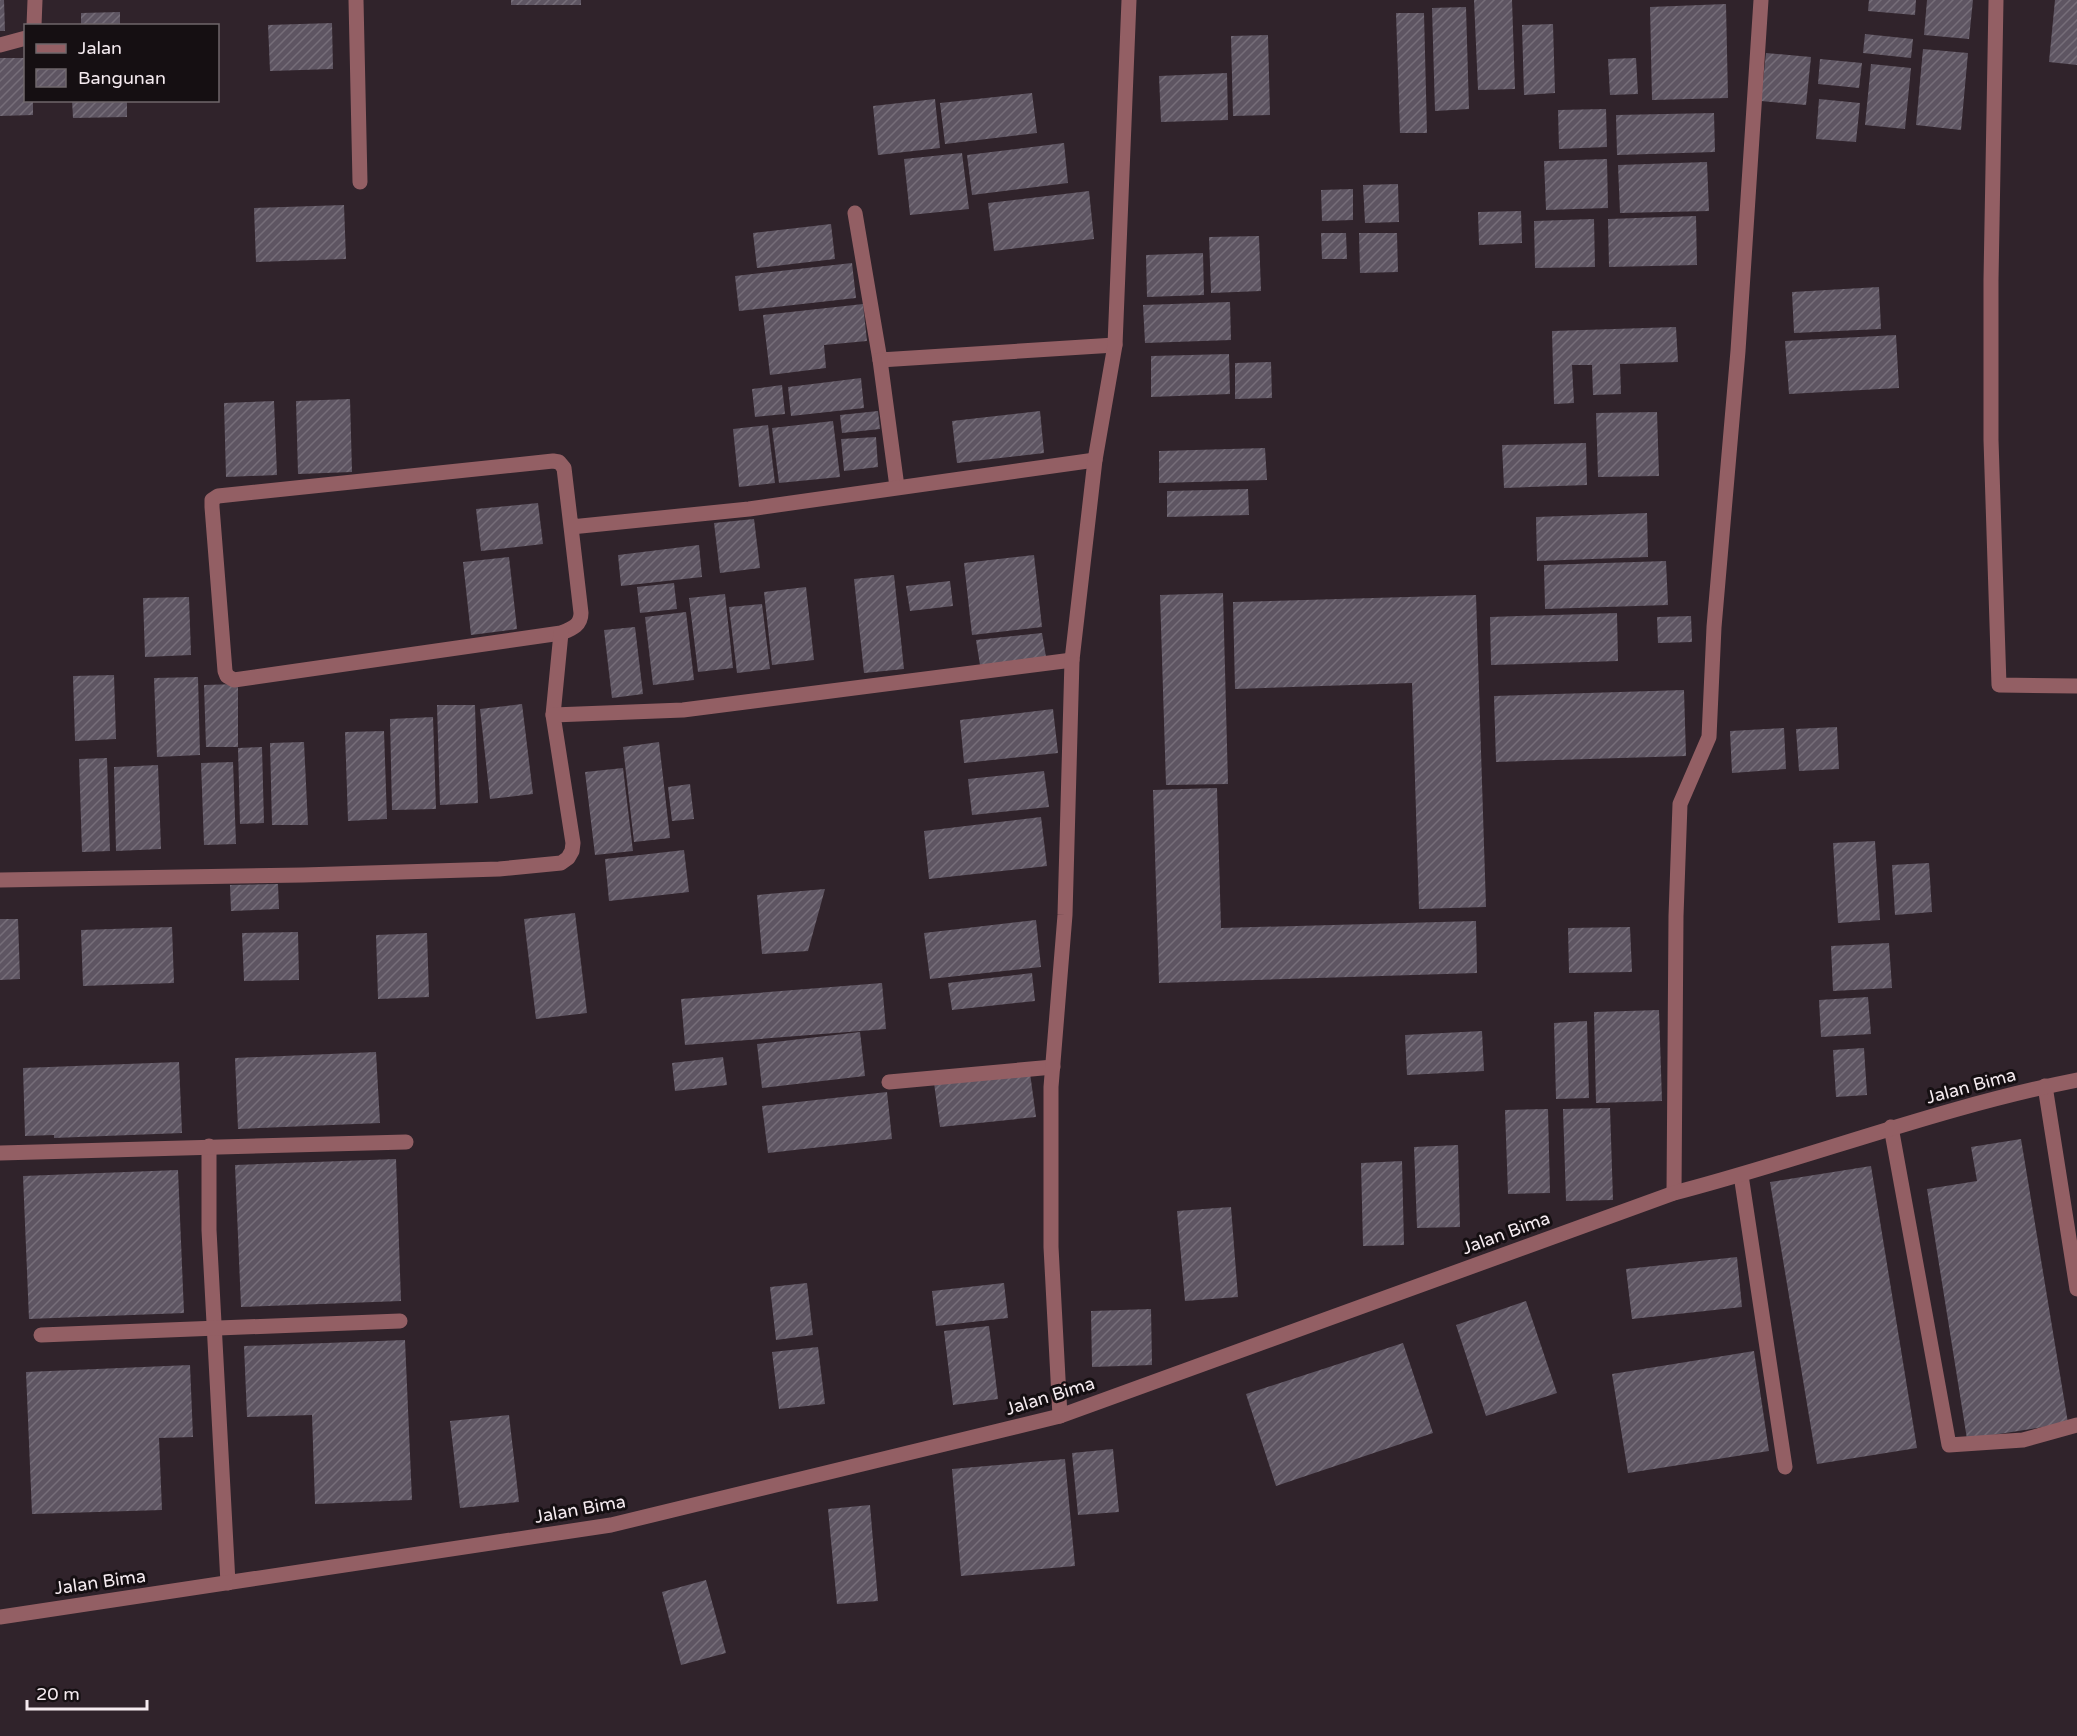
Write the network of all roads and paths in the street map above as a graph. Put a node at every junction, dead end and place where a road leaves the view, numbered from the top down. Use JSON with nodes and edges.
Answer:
{"nodes":[{"id":1,"x":35,"y":0,"type":"edge"},
{"id":2,"x":356,"y":0,"type":"edge"},
{"id":3,"x":1129,"y":0,"type":"edge"},
{"id":4,"x":1761,"y":0,"type":"edge"},
{"id":5,"x":1996,"y":0,"type":"edge"},
{"id":6,"x":34,"y":24,"type":"edge"},
{"id":7,"x":24,"y":39,"type":"edge"},
{"id":8,"x":0,"y":45,"type":"edge"},
{"id":9,"x":360,"y":182,"type":"dead end"},
{"id":10,"x":855,"y":213,"type":"dead end"},
{"id":11,"x":1115,"y":345,"type":"junction"},
{"id":12,"x":880,"y":360,"type":"junction"},
{"id":13,"x":1095,"y":460,"type":"junction"},
{"id":14,"x":897,"y":487,"type":"junction"},
{"id":15,"x":571,"y":527,"type":"junction"},
{"id":16,"x":561,"y":633,"type":"junction"},
{"id":17,"x":1071,"y":660,"type":"junction"},
{"id":18,"x":2077,"y":686,"type":"edge"},
{"id":19,"x":553,"y":715,"type":"junction"},
{"id":20,"x":0,"y":880,"type":"edge"},
{"id":21,"x":1053,"y":1067,"type":"junction"},
{"id":22,"x":2077,"y":1080,"type":"edge"},
{"id":23,"x":889,"y":1082,"type":"dead end"},
{"id":24,"x":2045,"y":1086,"type":"junction"},
{"id":25,"x":1891,"y":1127,"type":"junction"},
{"id":26,"x":405,"y":1142,"type":"dead end"},
{"id":27,"x":209,"y":1146,"type":"junction"},
{"id":28,"x":0,"y":1153,"type":"edge"},
{"id":29,"x":1741,"y":1175,"type":"junction"},
{"id":30,"x":1674,"y":1193,"type":"junction"},
{"id":31,"x":2077,"y":1289,"type":"edge"},
{"id":32,"x":399,"y":1321,"type":"dead end"},
{"id":33,"x":214,"y":1328,"type":"junction"},
{"id":34,"x":40,"y":1335,"type":"dead end"},
{"id":35,"x":1060,"y":1416,"type":"junction"},
{"id":36,"x":2077,"y":1425,"type":"edge"},
{"id":37,"x":1785,"y":1467,"type":"dead end"},
{"id":38,"x":228,"y":1583,"type":"junction"},
{"id":39,"x":0,"y":1617,"type":"edge"}],
"edges":[{"from":1,"to":6,"type":"street"},
{"from":2,"to":9,"type":"street"},
{"from":3,"to":11,"type":"street"},
{"from":4,"to":30,"type":"street"},
{"from":5,"to":18,"type":"street"},
{"from":7,"to":8,"type":"street"},
{"from":10,"to":12,"type":"street"},
{"from":11,"to":12,"type":"street"},
{"from":11,"to":13,"type":"street"},
{"from":12,"to":14,"type":"street"},
{"from":13,"to":14,"type":"street"},
{"from":13,"to":17,"type":"street"},
{"from":14,"to":15,"type":"street"},
{"from":15,"to":16,"type":"street"},
{"from":15,"to":16,"type":"street"},
{"from":16,"to":19,"type":"street"},
{"from":17,"to":19,"type":"street"},
{"from":17,"to":21,"type":"street"},
{"from":19,"to":20,"type":"street"},
{"from":21,"to":23,"type":"street"},
{"from":21,"to":35,"type":"street"},
{"from":22,"to":24,"type":"street","name":"Jalan Bima"},
{"from":24,"to":25,"type":"street","name":"Jalan Bima"},
{"from":24,"to":31,"type":"street"},
{"from":25,"to":29,"type":"street","name":"Jalan Bima"},
{"from":25,"to":36,"type":"street"},
{"from":26,"to":27,"type":"street"},
{"from":27,"to":28,"type":"street"},
{"from":27,"to":33,"type":"street"},
{"from":29,"to":30,"type":"street","name":"Jalan Bima"},
{"from":29,"to":37,"type":"street"},
{"from":30,"to":35,"type":"street","name":"Jalan Bima"},
{"from":32,"to":33,"type":"street"},
{"from":33,"to":34,"type":"street"},
{"from":33,"to":38,"type":"street"},
{"from":35,"to":38,"type":"street","name":"Jalan Bima"},
{"from":38,"to":39,"type":"street","name":"Jalan Bima"}]}
